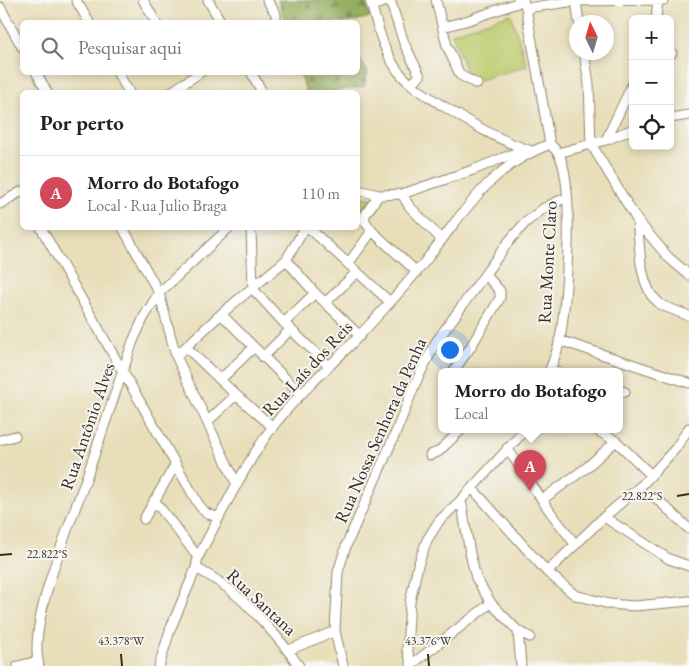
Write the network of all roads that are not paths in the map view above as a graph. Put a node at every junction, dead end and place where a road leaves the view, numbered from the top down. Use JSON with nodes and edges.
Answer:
{"nodes":[{"id":1,"x":76,"y":0,"type":"edge"},
{"id":2,"x":143,"y":0,"type":"edge"},
{"id":3,"x":208,"y":0,"type":"edge"},
{"id":4,"x":267,"y":0,"type":"edge"},
{"id":5,"x":436,"y":0,"type":"edge"},
{"id":6,"x":518,"y":0,"type":"edge"},
{"id":7,"x":658,"y":0,"type":"edge"},
{"id":8,"x":664,"y":0,"type":"edge"},
{"id":9,"x":576,"y":1,"type":"junction"},
{"id":10,"x":371,"y":3,"type":"edge"},
{"id":11,"x":524,"y":4,"type":"edge"},
{"id":12,"x":0,"y":7,"type":"edge"},
{"id":13,"x":579,"y":15,"type":"edge"},
{"id":14,"x":656,"y":15,"type":"edge"},
{"id":15,"x":88,"y":20,"type":"edge"},
{"id":16,"x":155,"y":20,"type":"edge"},
{"id":17,"x":220,"y":20,"type":"edge"},
{"id":18,"x":276,"y":20,"type":"edge"},
{"id":19,"x":443,"y":26,"type":"junction"},
{"id":20,"x":20,"y":44,"type":"edge"},
{"id":21,"x":585,"y":60,"type":"edge"},
{"id":22,"x":38,"y":75,"type":"edge"},
{"id":23,"x":119,"y":75,"type":"edge"},
{"id":24,"x":253,"y":75,"type":"edge"},
{"id":25,"x":188,"y":76,"type":"edge"},
{"id":26,"x":411,"y":84,"type":"junction"},
{"id":27,"x":477,"y":84,"type":"dead end"},
{"id":28,"x":46,"y":90,"type":"edge"},
{"id":29,"x":127,"y":90,"type":"edge"},
{"id":30,"x":172,"y":90,"type":"edge"},
{"id":31,"x":261,"y":90,"type":"edge"},
{"id":32,"x":629,"y":91,"type":"edge"},
{"id":33,"x":689,"y":115,"type":"edge"},
{"id":34,"x":674,"y":117,"type":"edge"},
{"id":35,"x":629,"y":131,"type":"edge"},
{"id":36,"x":606,"y":140,"type":"junction"},
{"id":37,"x":550,"y":144,"type":"junction"},
{"id":38,"x":591,"y":144,"type":"junction"},
{"id":39,"x":528,"y":150,"type":"junction"},
{"id":40,"x":558,"y":153,"type":"junction"},
{"id":41,"x":360,"y":190,"type":"edge"},
{"id":42,"x":20,"y":193,"type":"edge"},
{"id":43,"x":402,"y":194,"type":"junction"},
{"id":44,"x":379,"y":195,"type":"junction"},
{"id":45,"x":567,"y":197,"type":"junction"},
{"id":46,"x":0,"y":204,"type":"edge"},
{"id":47,"x":637,"y":220,"type":"junction"},
{"id":48,"x":43,"y":230,"type":"edge"},
{"id":49,"x":124,"y":230,"type":"edge"},
{"id":50,"x":227,"y":230,"type":"edge"},
{"id":51,"x":251,"y":230,"type":"edge"},
{"id":52,"x":304,"y":230,"type":"edge"},
{"id":53,"x":311,"y":230,"type":"edge"},
{"id":54,"x":372,"y":231,"type":"junction"},
{"id":55,"x":442,"y":240,"type":"junction"},
{"id":56,"x":286,"y":260,"type":"junction"},
{"id":57,"x":348,"y":264,"type":"junction"},
{"id":58,"x":357,"y":272,"type":"junction"},
{"id":59,"x":417,"y":272,"type":"junction"},
{"id":60,"x":484,"y":274,"type":"junction"},
{"id":61,"x":689,"y":275,"type":"edge"},
{"id":62,"x":253,"y":289,"type":"junction"},
{"id":63,"x":159,"y":293,"type":"junction"},
{"id":64,"x":315,"y":294,"type":"junction"},
{"id":65,"x":390,"y":302,"type":"junction"},
{"id":66,"x":326,"y":303,"type":"junction"},
{"id":67,"x":221,"y":314,"type":"junction"},
{"id":68,"x":689,"y":316,"type":"edge"},
{"id":69,"x":288,"y":326,"type":"junction"},
{"id":70,"x":360,"y":336,"type":"junction"},
{"id":71,"x":559,"y":340,"type":"junction"},
{"id":72,"x":186,"y":347,"type":"junction"},
{"id":73,"x":253,"y":348,"type":"junction"},
{"id":74,"x":176,"y":356,"type":"junction"},
{"id":75,"x":263,"y":357,"type":"junction"},
{"id":76,"x":329,"y":366,"type":"junction"},
{"id":77,"x":456,"y":368,"type":"edge"},
{"id":78,"x":551,"y":368,"type":"edge"},
{"id":79,"x":122,"y":371,"type":"junction"},
{"id":80,"x":220,"y":380,"type":"junction"},
{"id":81,"x":689,"y":384,"type":"edge"},
{"id":82,"x":301,"y":394,"type":"junction"},
{"id":83,"x":236,"y":395,"type":"junction"},
{"id":84,"x":207,"y":422,"type":"junction"},
{"id":85,"x":273,"y":426,"type":"junction"},
{"id":86,"x":689,"y":428,"type":"edge"},
{"id":87,"x":458,"y":433,"type":"edge"},
{"id":88,"x":522,"y":433,"type":"edge"},
{"id":89,"x":601,"y":433,"type":"edge"},
{"id":90,"x":16,"y":436,"type":"dead end"},
{"id":91,"x":0,"y":440,"type":"edge"},
{"id":92,"x":616,"y":441,"type":"junction"},
{"id":93,"x":508,"y":448,"type":"junction"},
{"id":94,"x":430,"y":455,"type":"dead end"},
{"id":95,"x":175,"y":465,"type":"junction"},
{"id":96,"x":650,"y":475,"type":"junction"},
{"id":97,"x":237,"y":485,"type":"junction"},
{"id":98,"x":472,"y":488,"type":"junction"},
{"id":99,"x":655,"y":497,"type":"dead end"},
{"id":100,"x":543,"y":499,"type":"junction"},
{"id":101,"x":154,"y":500,"type":"junction"},
{"id":102,"x":461,"y":500,"type":"junction"},
{"id":103,"x":604,"y":517,"type":"junction"},
{"id":104,"x":219,"y":518,"type":"junction"},
{"id":105,"x":144,"y":519,"type":"dead end"},
{"id":106,"x":689,"y":529,"type":"edge"},
{"id":107,"x":575,"y":544,"type":"junction"},
{"id":108,"x":198,"y":557,"type":"junction"},
{"id":109,"x":689,"y":566,"type":"edge"},
{"id":110,"x":196,"y":568,"type":"junction"},
{"id":111,"x":547,"y":572,"type":"junction"},
{"id":112,"x":689,"y":601,"type":"edge"},
{"id":113,"x":491,"y":602,"type":"junction"},
{"id":114,"x":335,"y":631,"type":"junction"},
{"id":115,"x":518,"y":631,"type":"junction"},
{"id":116,"x":530,"y":637,"type":"dead end"},
{"id":117,"x":289,"y":650,"type":"junction"},
{"id":118,"x":38,"y":664,"type":"edge"},
{"id":119,"x":411,"y":665,"type":"edge"},
{"id":120,"x":18,"y":666,"type":"edge"},
{"id":121,"x":159,"y":666,"type":"edge"},
{"id":122,"x":300,"y":666,"type":"edge"},
{"id":123,"x":343,"y":666,"type":"edge"},
{"id":124,"x":521,"y":666,"type":"edge"}],
"edges":[{"from":1,"to":15,"type":"street"},
{"from":2,"to":16,"type":"street"},
{"from":3,"to":17,"type":"street"},
{"from":4,"to":18,"type":"street"},
{"from":5,"to":19,"type":"street"},
{"from":6,"to":19,"type":"street"},
{"from":7,"to":8,"type":"street"},
{"from":7,"to":9,"type":"street"},
{"from":7,"to":14,"type":"street"},
{"from":9,"to":11,"type":"street"},
{"from":9,"to":13,"type":"street"},
{"from":10,"to":26,"type":"street"},
{"from":10,"to":26,"type":"street"},
{"from":11,"to":37,"type":"street"},
{"from":12,"to":20,"type":"street"},
{"from":19,"to":27,"type":"street"},
{"from":21,"to":38,"type":"street"},
{"from":22,"to":28,"type":"street"},
{"from":23,"to":29,"type":"street"},
{"from":24,"to":31,"type":"street"},
{"from":25,"to":30,"type":"street"},
{"from":26,"to":39,"type":"street"},
{"from":32,"to":36,"type":"street"},
{"from":33,"to":34,"type":"street"},
{"from":35,"to":36,"type":"street"},
{"from":36,"to":38,"type":"street"},
{"from":37,"to":39,"type":"street","name":"Rua Laís dos Reis"},
{"from":37,"to":40,"type":"street"},
{"from":38,"to":40,"type":"street"},
{"from":38,"to":47,"type":"street"},
{"from":39,"to":43,"type":"street"},
{"from":39,"to":55,"type":"street","name":"Rua Laís dos Reis"},
{"from":40,"to":45,"type":"street","name":"Rua Monte Claro"},
{"from":41,"to":44,"type":"street"},
{"from":42,"to":46,"type":"street"},
{"from":43,"to":44,"type":"street"},
{"from":43,"to":55,"type":"street"},
{"from":44,"to":54,"type":"street"},
{"from":45,"to":60,"type":"street","name":"Rua Nossa Senhora da Penha"},
{"from":45,"to":71,"type":"street","name":"Rua Monte Claro"},
{"from":47,"to":61,"type":"street"},
{"from":47,"to":68,"type":"street"},
{"from":48,"to":79,"type":"street"},
{"from":49,"to":63,"type":"street"},
{"from":50,"to":63,"type":"street","name":"Rua Antônio Alves"},
{"from":51,"to":62,"type":"street"},
{"from":52,"to":56,"type":"street"},
{"from":53,"to":57,"type":"street"},
{"from":54,"to":57,"type":"street"},
{"from":54,"to":59,"type":"street"},
{"from":55,"to":59,"type":"street","name":"Rua Laís dos Reis"},
{"from":56,"to":62,"type":"street"},
{"from":56,"to":64,"type":"street"},
{"from":57,"to":58,"type":"street"},
{"from":58,"to":65,"type":"street"},
{"from":58,"to":66,"type":"street"},
{"from":59,"to":65,"type":"street","name":"Rua Laís dos Reis"},
{"from":60,"to":77,"type":"street"},
{"from":60,"to":114,"type":"street","name":"Rua Nossa Senhora da Penha"},
{"from":62,"to":67,"type":"street"},
{"from":62,"to":69,"type":"street"},
{"from":63,"to":74,"type":"street"},
{"from":63,"to":79,"type":"street","name":"Rua Antônio Alves"},
{"from":64,"to":66,"type":"street"},
{"from":64,"to":69,"type":"street"},
{"from":65,"to":70,"type":"street","name":"Rua Laís dos Reis"},
{"from":66,"to":70,"type":"street"},
{"from":67,"to":72,"type":"street"},
{"from":67,"to":73,"type":"street"},
{"from":69,"to":75,"type":"street"},
{"from":69,"to":76,"type":"street"},
{"from":70,"to":76,"type":"street","name":"Rua Laís dos Reis"},
{"from":71,"to":78,"type":"street","name":"Rua Monte Claro"},
{"from":71,"to":81,"type":"street"},
{"from":72,"to":74,"type":"street"},
{"from":72,"to":80,"type":"street"},
{"from":73,"to":75,"type":"street"},
{"from":73,"to":80,"type":"street"},
{"from":74,"to":84,"type":"street"},
{"from":75,"to":82,"type":"street"},
{"from":76,"to":82,"type":"street","name":"Rua Laís dos Reis"},
{"from":79,"to":95,"type":"street"},
{"from":79,"to":118,"type":"street","name":"Rua Antônio Alves"},
{"from":80,"to":83,"type":"street"},
{"from":82,"to":85,"type":"street","name":"Rua Laís dos Reis"},
{"from":83,"to":84,"type":"street"},
{"from":83,"to":85,"type":"street"},
{"from":84,"to":97,"type":"street"},
{"from":85,"to":97,"type":"street","name":"Rua Laís dos Reis"},
{"from":86,"to":96,"type":"street"},
{"from":87,"to":94,"type":"street"},
{"from":88,"to":93,"type":"street"},
{"from":89,"to":92,"type":"street"},
{"from":90,"to":91,"type":"street"},
{"from":92,"to":96,"type":"street"},
{"from":92,"to":100,"type":"street"},
{"from":93,"to":98,"type":"street"},
{"from":93,"to":100,"type":"street"},
{"from":95,"to":101,"type":"street"},
{"from":95,"to":104,"type":"street"},
{"from":96,"to":103,"type":"street"},
{"from":97,"to":104,"type":"street","name":"Rua Laís dos Reis"},
{"from":98,"to":102,"type":"street"},
{"from":98,"to":111,"type":"street"},
{"from":99,"to":106,"type":"street"},
{"from":100,"to":107,"type":"street"},
{"from":101,"to":105,"type":"street"},
{"from":101,"to":108,"type":"street"},
{"from":102,"to":113,"type":"street"},
{"from":102,"to":119,"type":"street"},
{"from":103,"to":107,"type":"street"},
{"from":103,"to":109,"type":"street"},
{"from":104,"to":108,"type":"street","name":"Rua Laís dos Reis"},
{"from":107,"to":111,"type":"street"},
{"from":108,"to":110,"type":"street","name":"Rua Laís dos Reis"},
{"from":110,"to":117,"type":"street","name":"Rua Santana"},
{"from":110,"to":121,"type":"street","name":"Rua Laís dos Reis"},
{"from":111,"to":112,"type":"street"},
{"from":113,"to":115,"type":"street"},
{"from":113,"to":119,"type":"street"},
{"from":114,"to":117,"type":"street"},
{"from":114,"to":123,"type":"street","name":"Rua Nossa Senhora da Penha"},
{"from":115,"to":116,"type":"street"},
{"from":115,"to":124,"type":"street"},
{"from":117,"to":122,"type":"street","name":"Rua Santana"},
{"from":118,"to":120,"type":"street"}]}
